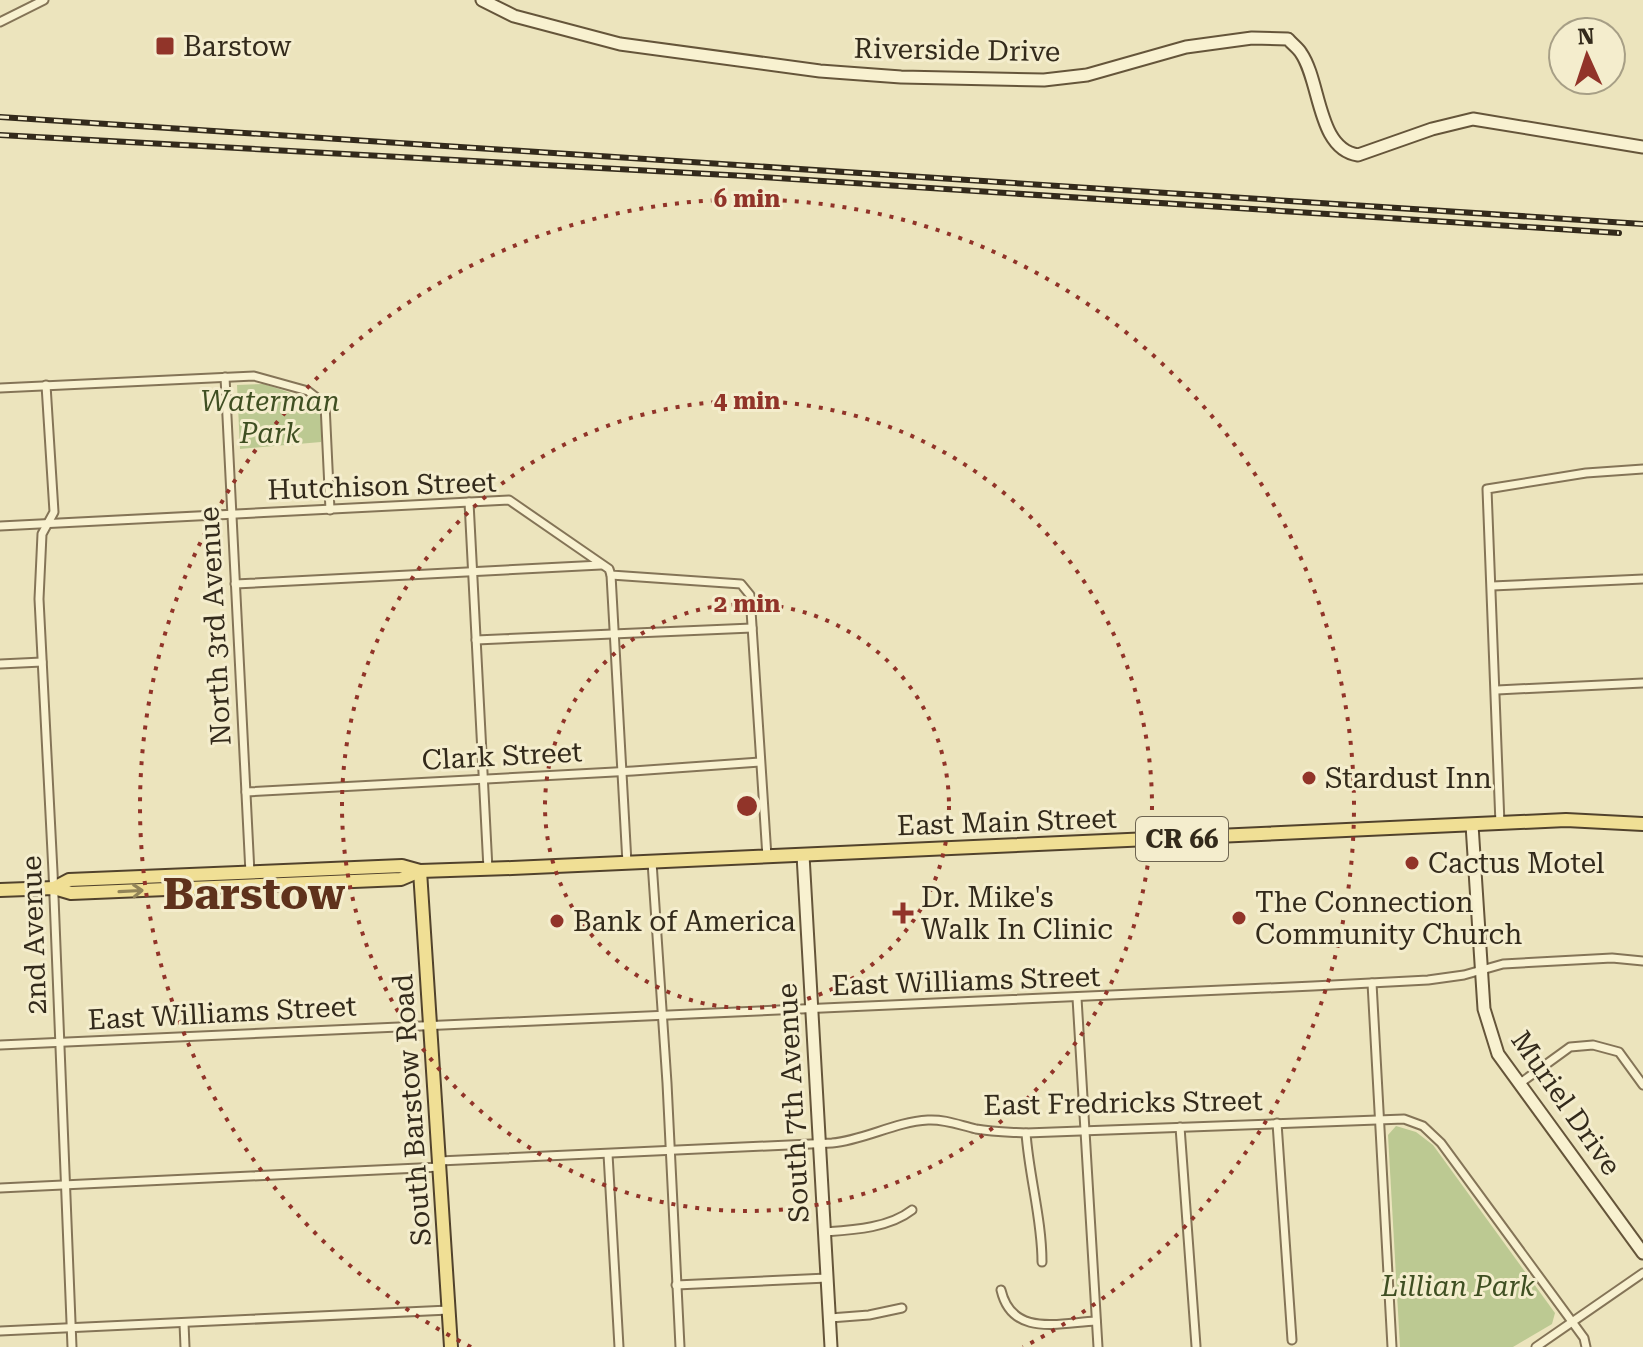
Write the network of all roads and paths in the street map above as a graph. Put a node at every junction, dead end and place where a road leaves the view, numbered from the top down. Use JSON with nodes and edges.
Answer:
{"nodes":[{"id":1,"x":44,"y":0,"type":"edge"},
{"id":2,"x":482,"y":0,"type":"edge"},
{"id":3,"x":0,"y":22,"type":"edge"},
{"id":4,"x":1643,"y":147,"type":"edge"},
{"id":5,"x":225,"y":377,"type":"junction"},
{"id":6,"x":46,"y":385,"type":"junction"},
{"id":7,"x":0,"y":388,"type":"edge"},
{"id":8,"x":1643,"y":469,"type":"edge"},
{"id":9,"x":469,"y":502,"type":"junction"},
{"id":10,"x":330,"y":510,"type":"junction"},
{"id":11,"x":231,"y":514,"type":"junction"},
{"id":12,"x":48,"y":524,"type":"junction"},
{"id":13,"x":0,"y":526,"type":"edge"},
{"id":14,"x":603,"y":564,"type":"junction"},
{"id":15,"x":472,"y":571,"type":"junction"},
{"id":16,"x":611,"y":575,"type":"junction"},
{"id":17,"x":1643,"y":579,"type":"edge"},
{"id":18,"x":235,"y":584,"type":"junction"},
{"id":19,"x":1492,"y":586,"type":"junction"},
{"id":20,"x":752,"y":628,"type":"junction"},
{"id":21,"x":614,"y":633,"type":"junction"},
{"id":22,"x":476,"y":640,"type":"junction"},
{"id":23,"x":42,"y":662,"type":"junction"},
{"id":24,"x":0,"y":664,"type":"edge"},
{"id":25,"x":1643,"y":683,"type":"edge"},
{"id":26,"x":1497,"y":690,"type":"junction"},
{"id":27,"x":760,"y":762,"type":"junction"},
{"id":28,"x":622,"y":772,"type":"junction"},
{"id":29,"x":483,"y":778,"type":"junction"},
{"id":30,"x":246,"y":792,"type":"junction"},
{"id":31,"x":1500,"y":824,"type":"junction"},
{"id":32,"x":1643,"y":824,"type":"edge"},
{"id":33,"x":1472,"y":825,"type":"junction"},
{"id":34,"x":803,"y":855,"type":"junction"},
{"id":35,"x":767,"y":857,"type":"junction"},
{"id":36,"x":652,"y":862,"type":"junction"},
{"id":37,"x":627,"y":863,"type":"junction"},
{"id":38,"x":488,"y":869,"type":"junction"},
{"id":39,"x":420,"y":871,"type":"junction"},
{"id":40,"x":250,"y":873,"type":"junction"},
{"id":41,"x":54,"y":888,"type":"junction"},
{"id":42,"x":0,"y":890,"type":"edge"},
{"id":43,"x":1643,"y":961,"type":"edge"},
{"id":44,"x":1482,"y":968,"type":"junction"},
{"id":45,"x":1372,"y":983,"type":"junction"},
{"id":46,"x":1077,"y":998,"type":"junction"},
{"id":47,"x":812,"y":1009,"type":"junction"},
{"id":48,"x":663,"y":1016,"type":"junction"},
{"id":49,"x":431,"y":1026,"type":"junction"},
{"id":50,"x":60,"y":1043,"type":"junction"},
{"id":51,"x":0,"y":1045,"type":"edge"},
{"id":52,"x":1519,"y":1084,"type":"junction"},
{"id":53,"x":1643,"y":1085,"type":"edge"},
{"id":54,"x":1380,"y":1119,"type":"junction"},
{"id":55,"x":1277,"y":1123,"type":"junction"},
{"id":56,"x":1180,"y":1127,"type":"junction"},
{"id":57,"x":1084,"y":1130,"type":"junction"},
{"id":58,"x":1026,"y":1133,"type":"junction"},
{"id":59,"x":820,"y":1144,"type":"junction"},
{"id":60,"x":671,"y":1151,"type":"junction"},
{"id":61,"x":608,"y":1154,"type":"junction"},
{"id":62,"x":440,"y":1164,"type":"junction"},
{"id":63,"x":67,"y":1185,"type":"junction"},
{"id":64,"x":0,"y":1188,"type":"edge"},
{"id":65,"x":912,"y":1210,"type":"dead end"},
{"id":66,"x":825,"y":1232,"type":"junction"},
{"id":67,"x":1643,"y":1253,"type":"edge"},
{"id":68,"x":1042,"y":1262,"type":"dead end"},
{"id":69,"x":1643,"y":1273,"type":"edge"},
{"id":70,"x":827,"y":1278,"type":"junction"},
{"id":71,"x":676,"y":1285,"type":"junction"},
{"id":72,"x":1001,"y":1290,"type":"dead end"},
{"id":73,"x":902,"y":1308,"type":"dead end"},
{"id":74,"x":449,"y":1310,"type":"junction"},
{"id":75,"x":830,"y":1318,"type":"junction"},
{"id":76,"x":1096,"y":1321,"type":"junction"},
{"id":77,"x":1572,"y":1321,"type":"junction"},
{"id":78,"x":184,"y":1323,"type":"junction"},
{"id":79,"x":71,"y":1327,"type":"junction"},
{"id":80,"x":0,"y":1331,"type":"edge"},
{"id":81,"x":1292,"y":1340,"type":"dead end"},
{"id":82,"x":1196,"y":1346,"type":"edge"},
{"id":83,"x":72,"y":1347,"type":"edge"},
{"id":84,"x":185,"y":1347,"type":"edge"},
{"id":85,"x":451,"y":1347,"type":"edge"},
{"id":86,"x":619,"y":1347,"type":"edge"},
{"id":87,"x":680,"y":1347,"type":"edge"},
{"id":88,"x":831,"y":1347,"type":"edge"},
{"id":89,"x":1098,"y":1347,"type":"edge"},
{"id":90,"x":1392,"y":1347,"type":"edge"},
{"id":91,"x":1536,"y":1347,"type":"edge"},
{"id":92,"x":1586,"y":1347,"type":"edge"}],
"edges":[{"from":1,"to":3,"type":"street"},
{"from":2,"to":4,"type":"street","name":"Riverside Drive"},
{"from":5,"to":6,"type":"street"},
{"from":5,"to":10,"type":"street"},
{"from":5,"to":11,"type":"street","name":"North 3rd Avenue"},
{"from":6,"to":7,"type":"street"},
{"from":6,"to":12,"type":"street","name":"2nd Avenue"},
{"from":8,"to":19,"type":"street"},
{"from":9,"to":10,"type":"street","name":"Hutchison Street"},
{"from":9,"to":14,"type":"street","name":"Hutchison Street"},
{"from":9,"to":15,"type":"street"},
{"from":10,"to":11,"type":"street","name":"Hutchison Street"},
{"from":11,"to":12,"type":"street","name":"Hutchison Street"},
{"from":11,"to":18,"type":"street","name":"North 3rd Avenue"},
{"from":12,"to":13,"type":"street","name":"Hutchison Street"},
{"from":12,"to":23,"type":"street","name":"2nd Avenue"},
{"from":14,"to":15,"type":"street"},
{"from":14,"to":16,"type":"street","name":"Hutchison Street"},
{"from":15,"to":18,"type":"street"},
{"from":15,"to":22,"type":"street"},
{"from":16,"to":20,"type":"street"},
{"from":16,"to":21,"type":"street"},
{"from":17,"to":19,"type":"street"},
{"from":18,"to":30,"type":"street","name":"North 3rd Avenue"},
{"from":19,"to":26,"type":"street"},
{"from":20,"to":21,"type":"street"},
{"from":20,"to":27,"type":"street"},
{"from":21,"to":22,"type":"street"},
{"from":21,"to":28,"type":"street"},
{"from":22,"to":29,"type":"street"},
{"from":23,"to":24,"type":"street"},
{"from":23,"to":41,"type":"street","name":"2nd Avenue"},
{"from":25,"to":26,"type":"street"},
{"from":26,"to":31,"type":"street"},
{"from":27,"to":28,"type":"street","name":"Clark Street"},
{"from":27,"to":35,"type":"street"},
{"from":28,"to":29,"type":"street","name":"Clark Street"},
{"from":28,"to":37,"type":"street"},
{"from":29,"to":30,"type":"street","name":"Clark Street"},
{"from":29,"to":38,"type":"street"},
{"from":30,"to":40,"type":"street","name":"North 3rd Avenue"},
{"from":31,"to":32,"type":"main road","name":"East Main Street","number":"CR 66"},
{"from":31,"to":33,"type":"main road","name":"East Main Street","number":"CR 66"},
{"from":33,"to":34,"type":"main road","name":"East Main Street","number":"CR 66"},
{"from":33,"to":44,"type":"street","name":"Muriel Drive"},
{"from":34,"to":35,"type":"main road","name":"East Main Street","number":"CR 66"},
{"from":34,"to":47,"type":"street","name":"South 7th Avenue"},
{"from":35,"to":36,"type":"main road","name":"East Main Street","number":"CR 66"},
{"from":36,"to":37,"type":"main road","name":"East Main Street","number":"CR 66"},
{"from":36,"to":48,"type":"street"},
{"from":37,"to":38,"type":"main road","name":"East Main Street","number":"CR 66"},
{"from":38,"to":39,"type":"main road","name":"East Main Street","number":"CR 66"},
{"from":39,"to":40,"type":"main road","name":"East Main Street","number":"CR 66"},
{"from":41,"to":39,"type":"main road","name":"East Main Street","number":"CR 66","one_way":true},
{"from":39,"to":49,"type":"main road","name":"South Barstow Road"},
{"from":40,"to":41,"type":"main road","name":"East Main Street","number":"CR 66"},
{"from":41,"to":42,"type":"main road","name":"East Main Street","number":"CR 66"},
{"from":41,"to":50,"type":"street","name":"2nd Avenue"},
{"from":43,"to":44,"type":"street","name":"East Williams Street"},
{"from":44,"to":45,"type":"street","name":"East Williams Street"},
{"from":44,"to":52,"type":"street","name":"Muriel Drive"},
{"from":45,"to":46,"type":"street","name":"East Williams Street"},
{"from":45,"to":54,"type":"street"},
{"from":46,"to":47,"type":"street","name":"East Williams Street"},
{"from":46,"to":57,"type":"street"},
{"from":47,"to":48,"type":"street","name":"East Williams Street"},
{"from":47,"to":59,"type":"street","name":"South 7th Avenue"},
{"from":48,"to":49,"type":"street","name":"East Williams Street"},
{"from":48,"to":60,"type":"street"},
{"from":49,"to":50,"type":"street","name":"East Williams Street"},
{"from":49,"to":62,"type":"main road","name":"South Barstow Road"},
{"from":50,"to":51,"type":"street","name":"East Williams Street"},
{"from":50,"to":63,"type":"street","name":"2nd Avenue"},
{"from":52,"to":53,"type":"street"},
{"from":52,"to":67,"type":"street","name":"Muriel Drive"},
{"from":54,"to":55,"type":"street","name":"East Fredricks Street"},
{"from":54,"to":77,"type":"street","name":"East Fredricks Street"},
{"from":54,"to":90,"type":"street"},
{"from":55,"to":56,"type":"street","name":"East Fredricks Street"},
{"from":55,"to":81,"type":"street"},
{"from":56,"to":57,"type":"street","name":"East Fredricks Street"},
{"from":56,"to":82,"type":"street"},
{"from":57,"to":58,"type":"street","name":"East Fredricks Street"},
{"from":57,"to":76,"type":"street"},
{"from":58,"to":59,"type":"street","name":"East Fredricks Street"},
{"from":58,"to":68,"type":"street"},
{"from":59,"to":60,"type":"street","name":"East Fredricks Street"},
{"from":59,"to":66,"type":"street","name":"South 7th Avenue"},
{"from":60,"to":61,"type":"street","name":"East Fredricks Street"},
{"from":60,"to":71,"type":"street"},
{"from":61,"to":62,"type":"street","name":"East Fredricks Street"},
{"from":61,"to":86,"type":"street"},
{"from":62,"to":63,"type":"street","name":"East Fredricks Street"},
{"from":62,"to":74,"type":"main road","name":"South Barstow Road"},
{"from":63,"to":64,"type":"street","name":"East Fredricks Street"},
{"from":63,"to":79,"type":"street","name":"2nd Avenue"},
{"from":65,"to":66,"type":"street"},
{"from":66,"to":70,"type":"street","name":"South 7th Avenue"},
{"from":69,"to":77,"type":"street"},
{"from":70,"to":71,"type":"street"},
{"from":70,"to":75,"type":"street","name":"South 7th Avenue"},
{"from":71,"to":87,"type":"street"},
{"from":72,"to":76,"type":"street"},
{"from":73,"to":75,"type":"street"},
{"from":74,"to":78,"type":"street"},
{"from":74,"to":85,"type":"main road","name":"South Barstow Road"},
{"from":75,"to":88,"type":"street","name":"South 7th Avenue"},
{"from":76,"to":89,"type":"street"},
{"from":77,"to":91,"type":"street"},
{"from":77,"to":92,"type":"street","name":"East Fredricks Street"},
{"from":78,"to":79,"type":"street"},
{"from":78,"to":84,"type":"street"},
{"from":79,"to":80,"type":"street"},
{"from":79,"to":83,"type":"street","name":"2nd Avenue"}]}
